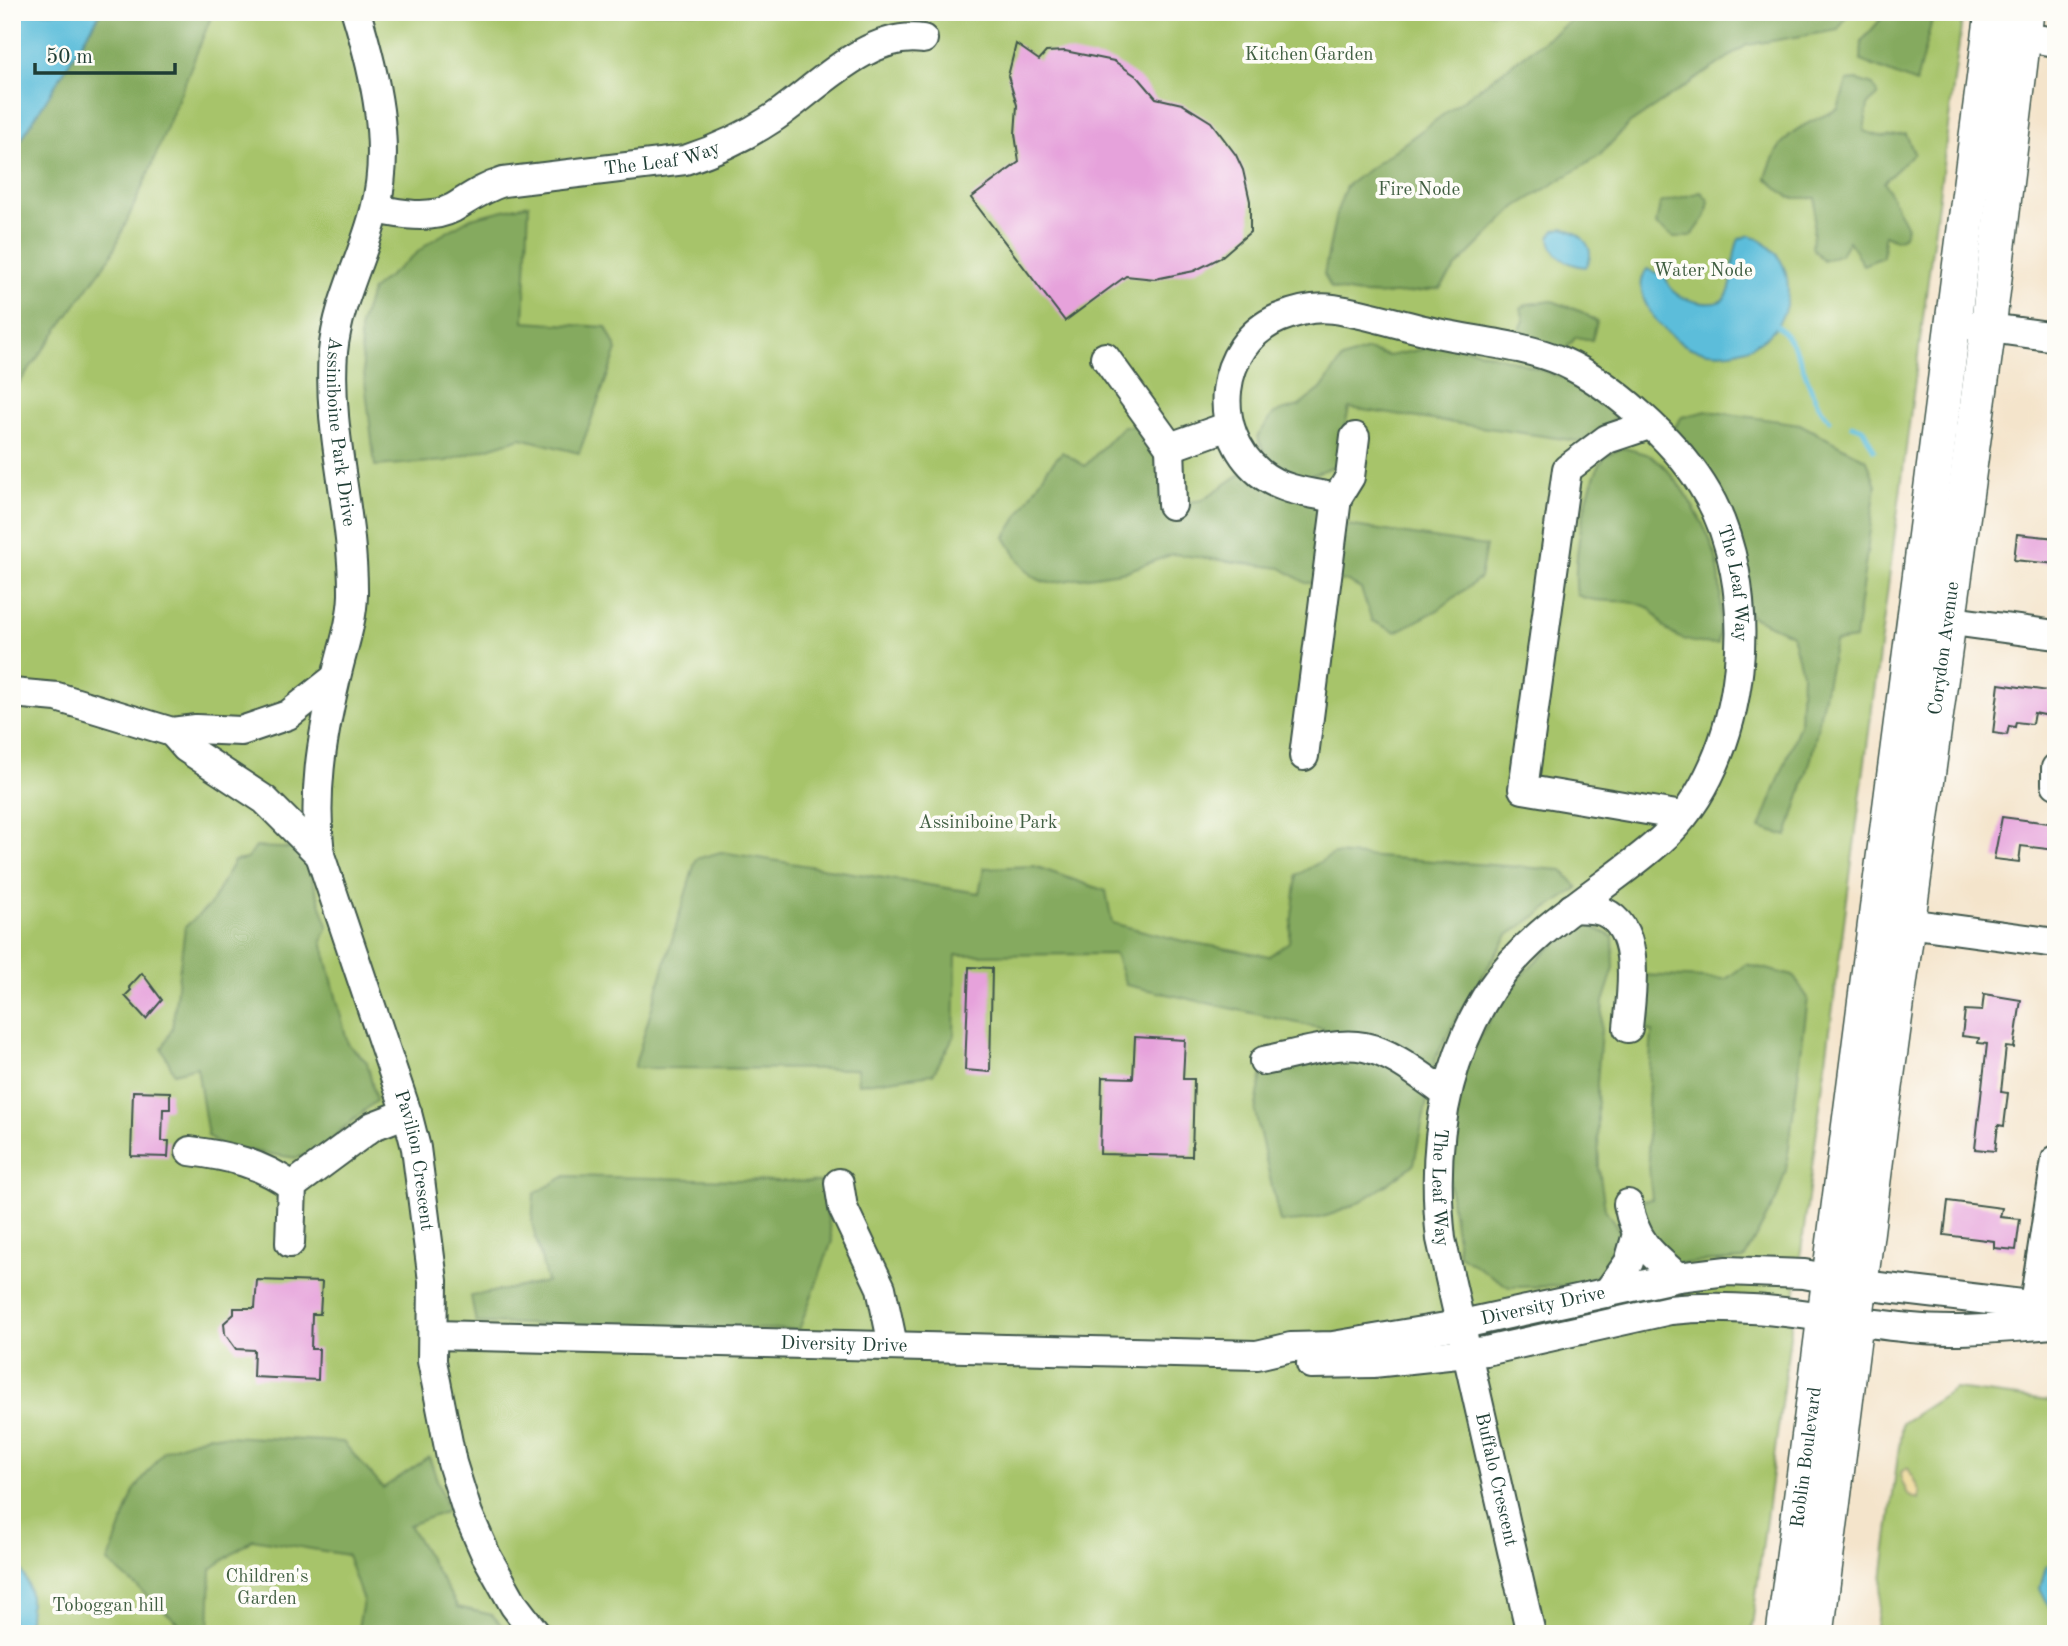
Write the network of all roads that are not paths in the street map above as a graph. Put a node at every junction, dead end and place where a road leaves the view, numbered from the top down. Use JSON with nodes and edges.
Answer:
{"nodes":[{"id":1,"x":356,"y":12,"type":"edge"},
{"id":2,"x":2017,"y":27,"type":"edge"},
{"id":3,"x":923,"y":39,"type":"dead end"},
{"id":4,"x":376,"y":209,"type":"junction"},
{"id":5,"x":1954,"y":323,"type":"junction"},
{"id":6,"x":1988,"y":328,"type":"junction"},
{"id":7,"x":2056,"y":337,"type":"edge"},
{"id":8,"x":1105,"y":357,"type":"dead end"},
{"id":9,"x":1648,"y":425,"type":"junction"},
{"id":10,"x":1229,"y":426,"type":"junction"},
{"id":11,"x":1355,"y":437,"type":"dead end"},
{"id":12,"x":1170,"y":447,"type":"junction"},
{"id":13,"x":1337,"y":498,"type":"junction"},
{"id":14,"x":1172,"y":505,"type":"dead end"},
{"id":15,"x":1915,"y":616,"type":"junction"},
{"id":16,"x":1949,"y":621,"type":"junction"},
{"id":17,"x":2056,"y":635,"type":"edge"},
{"id":18,"x":335,"y":678,"type":"junction"},
{"id":19,"x":12,"y":693,"type":"edge"},
{"id":20,"x":172,"y":732,"type":"junction"},
{"id":21,"x":1304,"y":755,"type":"dead end"},
{"id":22,"x":2056,"y":768,"type":"edge"},
{"id":23,"x":2056,"y":784,"type":"edge"},
{"id":24,"x":1682,"y":816,"type":"junction"},
{"id":25,"x":320,"y":855,"type":"junction"},
{"id":26,"x":1572,"y":908,"type":"junction"},
{"id":27,"x":1894,"y":921,"type":"junction"},
{"id":28,"x":2056,"y":943,"type":"edge"},
{"id":29,"x":1628,"y":1028,"type":"dead end"},
{"id":30,"x":1264,"y":1061,"type":"dead end"},
{"id":31,"x":1445,"y":1093,"type":"junction"},
{"id":32,"x":407,"y":1113,"type":"junction"},
{"id":33,"x":190,"y":1151,"type":"dead end"},
{"id":34,"x":2056,"y":1160,"type":"edge"},
{"id":35,"x":839,"y":1183,"type":"dead end"},
{"id":36,"x":292,"y":1186,"type":"junction"},
{"id":37,"x":1628,"y":1204,"type":"dead end"},
{"id":38,"x":1637,"y":1234,"type":"junction"},
{"id":39,"x":290,"y":1243,"type":"dead end"},
{"id":40,"x":1678,"y":1277,"type":"junction"},
{"id":41,"x":1846,"y":1283,"type":"junction"},
{"id":42,"x":1607,"y":1293,"type":"junction"},
{"id":43,"x":2044,"y":1315,"type":"edge"},
{"id":44,"x":1841,"y":1319,"type":"junction"},
{"id":45,"x":1458,"y":1325,"type":"junction"},
{"id":46,"x":433,"y":1335,"type":"junction"},
{"id":47,"x":893,"y":1345,"type":"junction"},
{"id":48,"x":1466,"y":1353,"type":"junction"},
{"id":49,"x":1257,"y":1355,"type":"junction"},
{"id":50,"x":536,"y":1634,"type":"edge"},
{"id":51,"x":1531,"y":1634,"type":"edge"},
{"id":52,"x":1784,"y":1634,"type":"edge"},
{"id":53,"x":1816,"y":1634,"type":"edge"}],
"edges":[{"from":1,"to":4,"type":"street","name":"Assiniboine Park Drive"},
{"from":2,"to":5,"type":"main road","name":"Corydon Avenue"},
{"from":2,"to":6,"type":"main road","name":"Corydon Avenue"},
{"from":3,"to":4,"type":"street","name":"The Leaf Way"},
{"from":4,"to":18,"type":"street","name":"Assiniboine Park Drive"},
{"from":5,"to":6,"type":"street"},
{"from":5,"to":15,"type":"main road","name":"Corydon Avenue"},
{"from":6,"to":7,"type":"street"},
{"from":6,"to":16,"type":"main road","name":"Corydon Avenue"},
{"from":8,"to":12,"type":"street"},
{"from":9,"to":10,"type":"street","name":"The Leaf Way"},
{"from":9,"to":24,"type":"street","name":"The Leaf Way"},
{"from":9,"to":24,"type":"street"},
{"from":10,"to":12,"type":"street"},
{"from":10,"to":13,"type":"street","name":"The Leaf Way"},
{"from":11,"to":13,"type":"street"},
{"from":12,"to":14,"type":"street"},
{"from":13,"to":21,"type":"street"},
{"from":15,"to":16,"type":"street"},
{"from":15,"to":27,"type":"main road","name":"Corydon Avenue"},
{"from":16,"to":17,"type":"street"},
{"from":16,"to":27,"type":"main road","name":"Corydon Avenue"},
{"from":18,"to":20,"type":"street"},
{"from":18,"to":25,"type":"street","name":"Pavilion Crescent"},
{"from":19,"to":20,"type":"street"},
{"from":20,"to":25,"type":"street"},
{"from":22,"to":23,"type":"street"},
{"from":24,"to":26,"type":"street","name":"The Leaf Way"},
{"from":25,"to":32,"type":"street","name":"Pavilion Crescent"},
{"from":26,"to":29,"type":"street"},
{"from":26,"to":31,"type":"street","name":"The Leaf Way"},
{"from":27,"to":28,"type":"street"},
{"from":27,"to":41,"type":"main road","name":"Corydon Avenue"},
{"from":30,"to":31,"type":"street"},
{"from":31,"to":45,"type":"street","name":"The Leaf Way"},
{"from":32,"to":36,"type":"street"},
{"from":32,"to":46,"type":"street","name":"Pavilion Crescent"},
{"from":33,"to":36,"type":"street"},
{"from":34,"to":43,"type":"street"},
{"from":35,"to":47,"type":"street"},
{"from":36,"to":39,"type":"street"},
{"from":37,"to":38,"type":"street"},
{"from":38,"to":40,"type":"street"},
{"from":38,"to":42,"type":"street"},
{"from":40,"to":41,"type":"street","name":"Diversity Drive"},
{"from":40,"to":42,"type":"street","name":"Diversity Drive"},
{"from":41,"to":43,"type":"street","name":"Diversity Drive"},
{"from":41,"to":44,"type":"main road","name":"Roblin Boulevard"},
{"from":42,"to":45,"type":"street","name":"Diversity Drive"},
{"from":43,"to":44,"type":"street","name":"Diversity Drive"},
{"from":44,"to":48,"type":"street","name":"Diversity Drive"},
{"from":44,"to":52,"type":"main road","name":"Roblin Boulevard"},
{"from":44,"to":53,"type":"main road","name":"Roblin Boulevard"},
{"from":45,"to":48,"type":"street","name":"Buffalo Crescent"},
{"from":45,"to":49,"type":"street","name":"Diversity Drive"},
{"from":46,"to":47,"type":"street","name":"Diversity Drive"},
{"from":46,"to":50,"type":"street","name":"Pavilion Crescent"},
{"from":47,"to":49,"type":"street","name":"Diversity Drive"},
{"from":48,"to":49,"type":"street","name":"Diversity Drive"},
{"from":48,"to":51,"type":"street","name":"Buffalo Crescent"}]}
